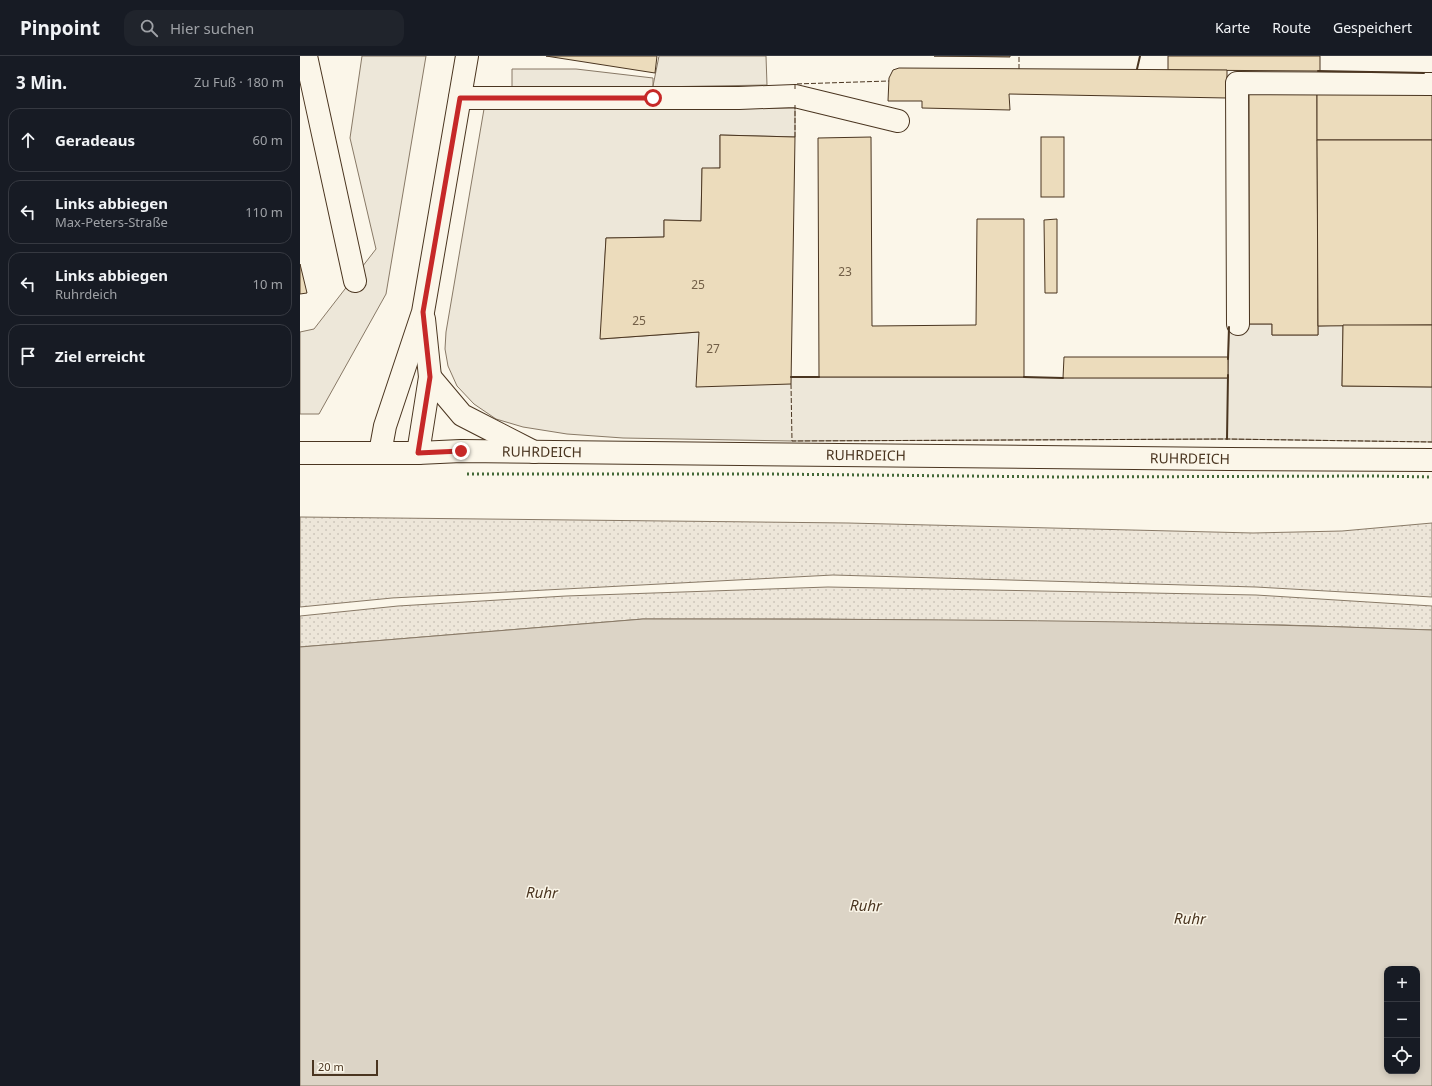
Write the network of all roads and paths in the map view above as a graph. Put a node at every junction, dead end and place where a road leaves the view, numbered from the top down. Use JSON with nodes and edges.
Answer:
{"nodes":[{"id":1,"x":306,"y":56,"type":"edge"},
{"id":2,"x":468,"y":56,"type":"edge"},
{"id":3,"x":1432,"y":84,"type":"edge"},
{"id":4,"x":460,"y":98,"type":"junction"},
{"id":5,"x":898,"y":121,"type":"dead end"},
{"id":6,"x":355,"y":280,"type":"dead end"},
{"id":7,"x":423,"y":312,"type":"junction"},
{"id":8,"x":1238,"y":324,"type":"dead end"},
{"id":9,"x":430,"y":377,"type":"junction"},
{"id":10,"x":534,"y":452,"type":"junction"},
{"id":11,"x":300,"y":453,"type":"edge"},
{"id":12,"x":380,"y":453,"type":"junction"},
{"id":13,"x":418,"y":453,"type":"junction"},
{"id":14,"x":1432,"y":460,"type":"edge"}],
"edges":[{"from":1,"to":6,"type":"main road"},
{"from":2,"to":4,"type":"main road"},
{"from":3,"to":8,"type":"main road"},
{"from":4,"to":5,"type":"main road"},
{"from":4,"to":7,"type":"main road"},
{"from":7,"to":9,"type":"main road"},
{"from":7,"to":12,"type":"main road"},
{"from":9,"to":10,"type":"main road"},
{"from":9,"to":13,"type":"main road"},
{"from":10,"to":13,"type":"main road","name":"RUHRDEICH"},
{"from":10,"to":14,"type":"main road","name":"RUHRDEICH"},
{"from":11,"to":12,"type":"main road","name":"RUHRDEICH"},
{"from":12,"to":13,"type":"main road","name":"RUHRDEICH"}]}
